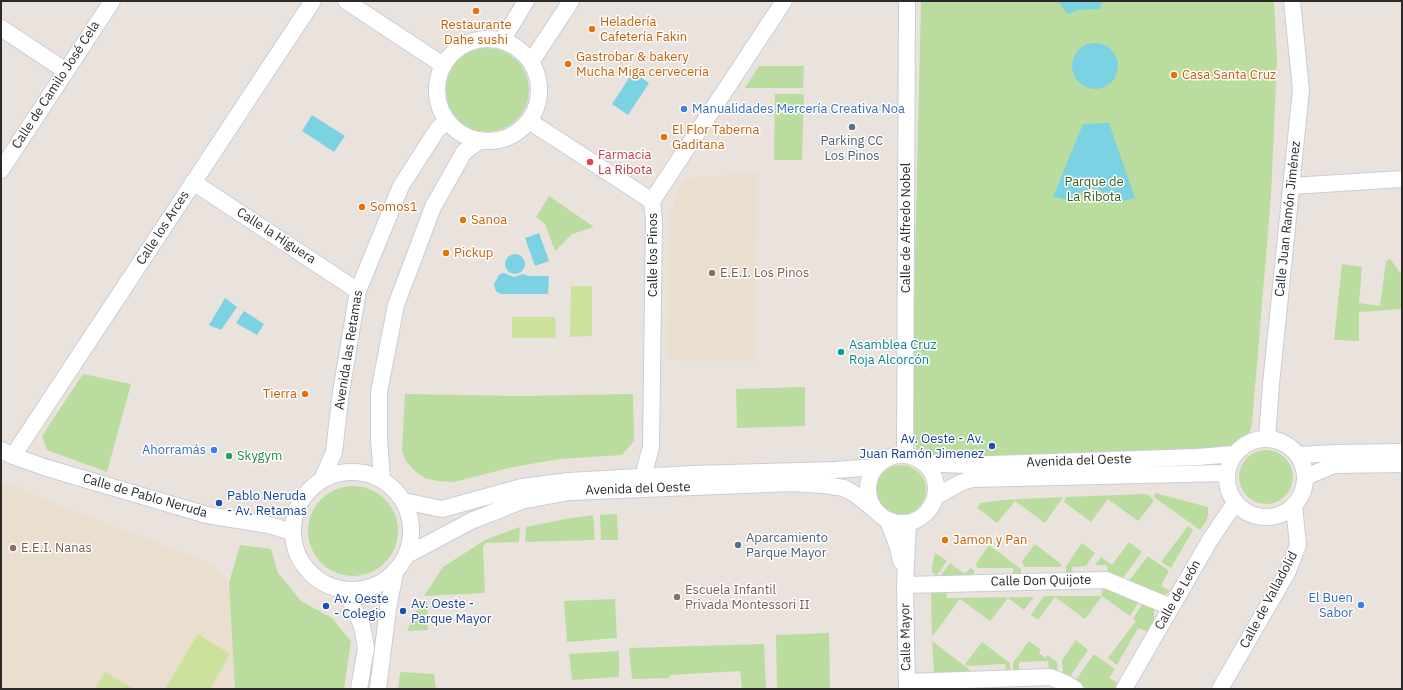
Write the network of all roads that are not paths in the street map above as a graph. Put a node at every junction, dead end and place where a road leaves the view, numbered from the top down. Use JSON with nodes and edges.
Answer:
{"nodes":[{"id":1,"x":112,"y":1,"type":"edge"},
{"id":2,"x":314,"y":1,"type":"edge"},
{"id":3,"x":346,"y":1,"type":"edge"},
{"id":4,"x":526,"y":1,"type":"edge"},
{"id":5,"x":571,"y":1,"type":"edge"},
{"id":6,"x":784,"y":1,"type":"edge"},
{"id":7,"x":907,"y":1,"type":"edge"},
{"id":8,"x":1292,"y":1,"type":"edge"},
{"id":9,"x":1,"y":28,"type":"edge"},
{"id":10,"x":502,"y":41,"type":"junction"},
{"id":11,"x":531,"y":62,"type":"junction"},
{"id":12,"x":443,"y":65,"type":"junction"},
{"id":13,"x":66,"y":71,"type":"junction"},
{"id":14,"x":446,"y":121,"type":"junction"},
{"id":15,"x":529,"y":121,"type":"junction"},
{"id":16,"x":479,"y":141,"type":"junction"},
{"id":17,"x":3,"y":163,"type":"edge"},
{"id":18,"x":1402,"y":179,"type":"edge"},
{"id":19,"x":193,"y":182,"type":"junction"},
{"id":20,"x":1291,"y":186,"type":"junction"},
{"id":21,"x":652,"y":201,"type":"junction"},
{"id":22,"x":358,"y":291,"type":"junction"},
{"id":23,"x":1267,"y":438,"type":"junction"},
{"id":24,"x":1402,"y":452,"type":"edge"},
{"id":25,"x":7,"y":453,"type":"edge"},
{"id":26,"x":1234,"y":454,"type":"junction"},
{"id":27,"x":905,"y":455,"type":"junction"},
{"id":28,"x":1298,"y":455,"type":"junction"},
{"id":29,"x":925,"y":463,"type":"junction"},
{"id":30,"x":1402,"y":464,"type":"edge"},
{"id":31,"x":876,"y":467,"type":"junction"},
{"id":32,"x":1226,"y":473,"type":"junction"},
{"id":33,"x":643,"y":476,"type":"junction"},
{"id":34,"x":1306,"y":477,"type":"junction"},
{"id":35,"x":382,"y":479,"type":"junction"},
{"id":36,"x":322,"y":480,"type":"junction"},
{"id":37,"x":936,"y":497,"type":"junction"},
{"id":38,"x":404,"y":501,"type":"junction"},
{"id":39,"x":1236,"y":504,"type":"junction"},
{"id":40,"x":1294,"y":506,"type":"junction"},
{"id":41,"x":875,"y":510,"type":"junction"},
{"id":42,"x":888,"y":521,"type":"junction"},
{"id":43,"x":908,"y":523,"type":"junction"},
{"id":44,"x":292,"y":532,"type":"junction"},
{"id":45,"x":407,"y":555,"type":"junction"},
{"id":46,"x":395,"y":573,"type":"junction"},
{"id":47,"x":905,"y":585,"type":"junction"},
{"id":48,"x":346,"y":591,"type":"junction"},
{"id":49,"x":1171,"y":607,"type":"junction"},
{"id":50,"x":907,"y":685,"type":"edge"},
{"id":51,"x":359,"y":689,"type":"edge"},
{"id":52,"x":378,"y":689,"type":"edge"},
{"id":53,"x":1075,"y":689,"type":"edge"},
{"id":54,"x":1124,"y":689,"type":"edge"},
{"id":55,"x":1220,"y":689,"type":"edge"}],
"edges":[{"from":1,"to":13,"type":"street","name":"Calle de Camilo José Cela"},
{"from":2,"to":19,"type":"street","name":"Calle los Arces"},
{"from":3,"to":12,"type":"street"},
{"from":4,"to":10,"type":"street"},
{"from":5,"to":11,"type":"street"},
{"from":6,"to":21,"type":"street","name":"Calle los Pinos"},
{"from":7,"to":27,"type":"street","name":"Calle de Alfredo Nobel"},
{"from":8,"to":20,"type":"street","name":"Calle Juan Ramón Jiménez"},
{"from":9,"to":13,"type":"street"},
{"from":10,"to":11,"type":"street"},
{"from":10,"to":12,"type":"street"},
{"from":11,"to":15,"type":"street"},
{"from":12,"to":14,"type":"street"},
{"from":13,"to":17,"type":"street","name":"Calle de Camilo José Cela"},
{"from":14,"to":16,"type":"street"},
{"from":14,"to":22,"type":"street","name":"Avenida las Retamas"},
{"from":15,"to":16,"type":"street"},
{"from":15,"to":21,"type":"street"},
{"from":16,"to":35,"type":"street"},
{"from":18,"to":20,"type":"street"},
{"from":19,"to":22,"type":"street","name":"Calle la Higuera"},
{"from":19,"to":25,"type":"street","name":"Calle los Arces"},
{"from":20,"to":23,"type":"street","name":"Calle Juan Ramón Jiménez"},
{"from":21,"to":33,"type":"street","name":"Calle los Pinos"},
{"from":22,"to":36,"type":"street","name":"Avenida las Retamas"},
{"from":23,"to":26,"type":"street"},
{"from":23,"to":28,"type":"street"},
{"from":24,"to":28,"type":"street"},
{"from":25,"to":44,"type":"street","name":"Calle de Pablo Neruda"},
{"from":26,"to":29,"type":"street","name":"Avenida del Oeste"},
{"from":26,"to":32,"type":"street"},
{"from":27,"to":29,"type":"street"},
{"from":27,"to":31,"type":"street"},
{"from":28,"to":34,"type":"street"},
{"from":29,"to":37,"type":"street"},
{"from":30,"to":34,"type":"street"},
{"from":31,"to":33,"type":"street","name":"Avenida del Oeste"},
{"from":31,"to":41,"type":"street"},
{"from":32,"to":37,"type":"street","name":"Avenida del Oeste"},
{"from":32,"to":39,"type":"street"},
{"from":33,"to":38,"type":"street","name":"Avenida del Oeste"},
{"from":34,"to":40,"type":"street"},
{"from":35,"to":36,"type":"street"},
{"from":35,"to":38,"type":"street"},
{"from":36,"to":44,"type":"street"},
{"from":37,"to":43,"type":"street"},
{"from":38,"to":45,"type":"street"},
{"from":39,"to":40,"type":"street"},
{"from":39,"to":49,"type":"street","name":"Calle de León"},
{"from":40,"to":55,"type":"street","name":"Calle de Valladolid"},
{"from":41,"to":42,"type":"street"},
{"from":41,"to":45,"type":"street","name":"Avenida del Oeste"},
{"from":42,"to":43,"type":"street"},
{"from":42,"to":47,"type":"street","name":"Calle Mayor"},
{"from":43,"to":47,"type":"street","name":"Calle Mayor"},
{"from":44,"to":48,"type":"street"},
{"from":45,"to":46,"type":"street"},
{"from":46,"to":48,"type":"street"},
{"from":46,"to":52,"type":"street"},
{"from":47,"to":49,"type":"street","name":"Calle Don Quijote"},
{"from":47,"to":50,"type":"street","name":"Calle Mayor"},
{"from":48,"to":51,"type":"street"},
{"from":49,"to":54,"type":"street","name":"Calle de León"},
{"from":50,"to":53,"type":"street"}]}
